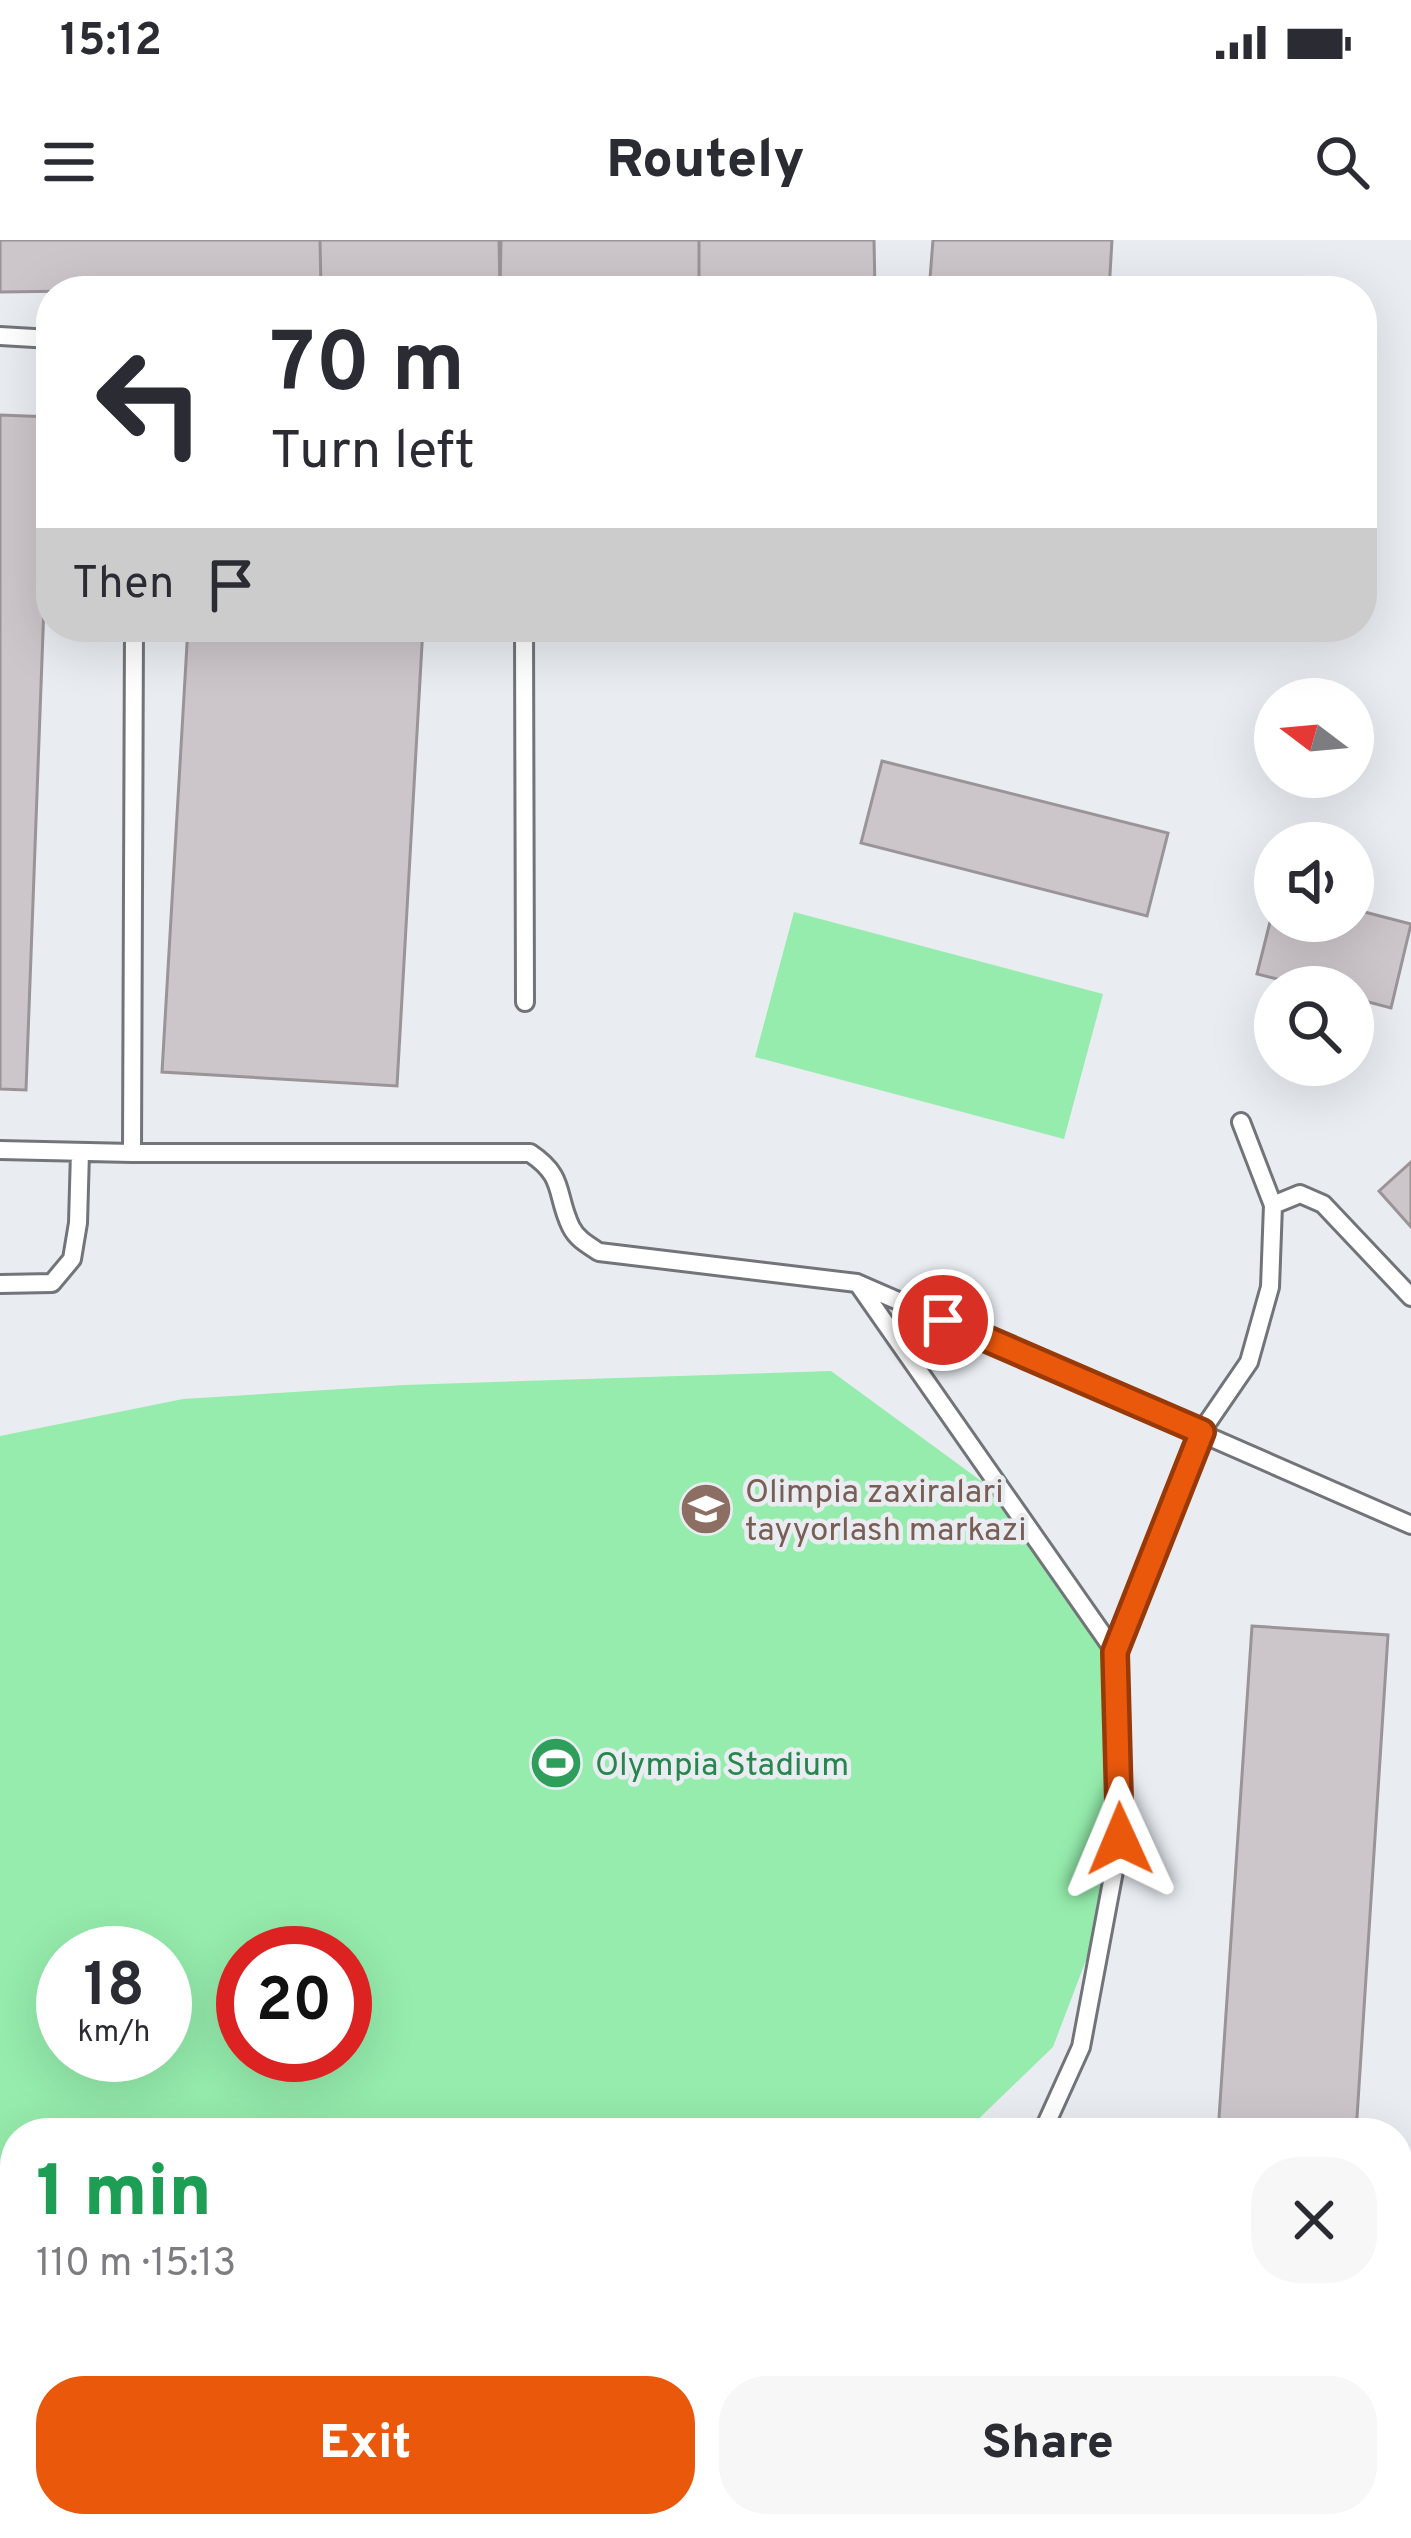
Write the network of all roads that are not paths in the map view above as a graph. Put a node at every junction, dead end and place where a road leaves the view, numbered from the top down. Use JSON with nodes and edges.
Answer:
{"nodes":[{"id":1,"x":0,"y":336,"type":"edge"},
{"id":2,"x":36,"y":338,"type":"edge"},
{"id":3,"x":134,"y":642,"type":"edge"},
{"id":4,"x":524,"y":642,"type":"edge"},
{"id":5,"x":525,"y":1002,"type":"dead end"},
{"id":6,"x":1241,"y":1122,"type":"dead end"},
{"id":7,"x":0,"y":1150,"type":"edge"},
{"id":8,"x":80,"y":1152,"type":"junction"},
{"id":9,"x":132,"y":1153,"type":"junction"},
{"id":10,"x":1273,"y":1204,"type":"junction"},
{"id":11,"x":857,"y":1283,"type":"junction"},
{"id":12,"x":0,"y":1284,"type":"edge"},
{"id":13,"x":1411,"y":1297,"type":"edge"},
{"id":14,"x":1202,"y":1432,"type":"junction"},
{"id":15,"x":1411,"y":1525,"type":"edge"},
{"id":16,"x":1115,"y":1652,"type":"junction"},
{"id":17,"x":1049,"y":2118,"type":"edge"}],
"edges":[{"from":1,"to":2,"type":"lane"},
{"from":3,"to":9,"type":"lane"},
{"from":4,"to":5,"type":"lane"},
{"from":6,"to":10,"type":"lane"},
{"from":7,"to":8,"type":"lane"},
{"from":8,"to":9,"type":"lane"},
{"from":8,"to":12,"type":"lane"},
{"from":9,"to":11,"type":"lane"},
{"from":10,"to":13,"type":"lane"},
{"from":10,"to":14,"type":"lane"},
{"from":11,"to":14,"type":"lane"},
{"from":11,"to":16,"type":"lane"},
{"from":14,"to":15,"type":"lane"},
{"from":14,"to":16,"type":"lane"},
{"from":16,"to":17,"type":"lane"}]}
